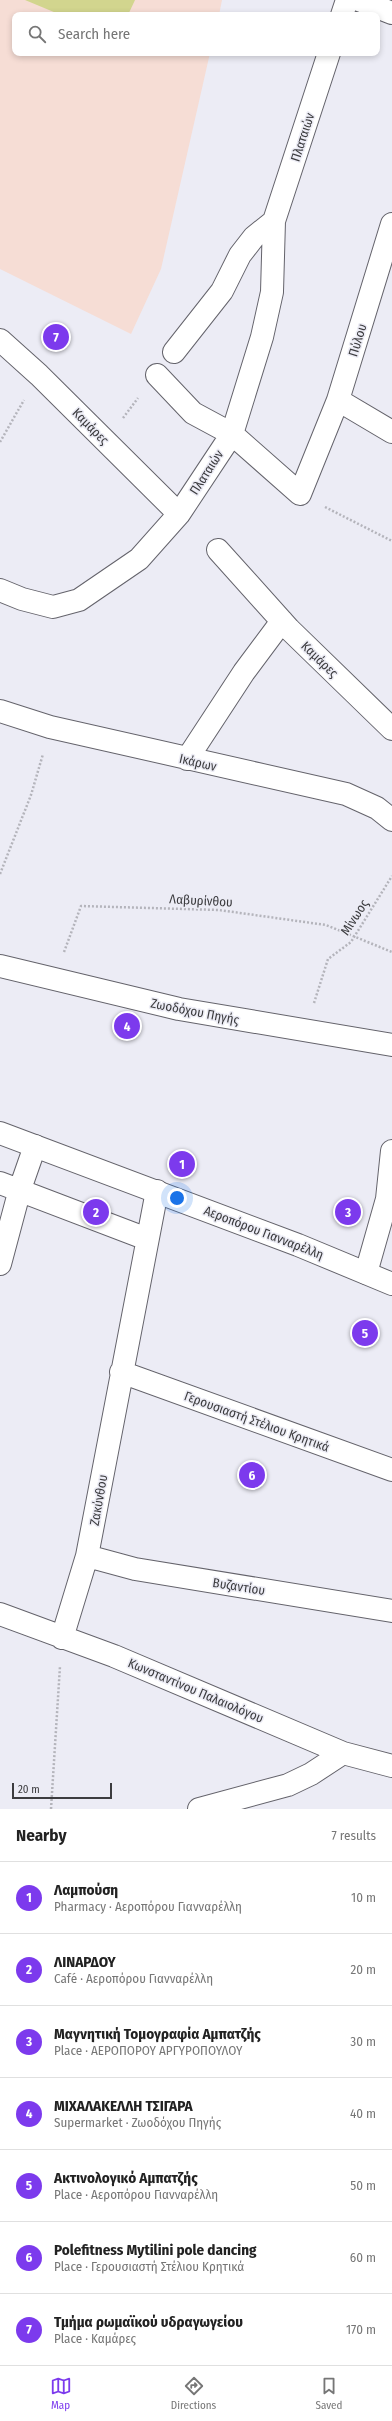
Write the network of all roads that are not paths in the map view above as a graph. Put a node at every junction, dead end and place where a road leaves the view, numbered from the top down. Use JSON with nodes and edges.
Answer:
{"nodes":[{"id":1,"x":347,"y":0,"type":"edge"},
{"id":2,"x":359,"y":0,"type":"edge"},
{"id":3,"x":343,"y":12,"type":"edge"},
{"id":4,"x":392,"y":13,"type":"edge"},
{"id":5,"x":328,"y":56,"type":"edge"},
{"id":6,"x":274,"y":221,"type":"junction"},
{"id":7,"x":392,"y":224,"type":"edge"},
{"id":8,"x":0,"y":340,"type":"edge"},
{"id":9,"x":174,"y":352,"type":"dead end"},
{"id":10,"x":157,"y":375,"type":"dead end"},
{"id":11,"x":338,"y":400,"type":"junction"},
{"id":12,"x":391,"y":431,"type":"edge"},
{"id":13,"x":232,"y":434,"type":"junction"},
{"id":14,"x":179,"y":514,"type":"junction"},
{"id":15,"x":218,"y":550,"type":"dead end"},
{"id":16,"x":0,"y":590,"type":"edge"},
{"id":17,"x":282,"y":621,"type":"junction"},
{"id":18,"x":0,"y":711,"type":"edge"},
{"id":19,"x":392,"y":729,"type":"edge"},
{"id":20,"x":187,"y":759,"type":"junction"},
{"id":21,"x":392,"y":820,"type":"edge"},
{"id":22,"x":0,"y":966,"type":"edge"},
{"id":23,"x":392,"y":1045,"type":"edge"},
{"id":24,"x":0,"y":1133,"type":"edge"},
{"id":25,"x":35,"y":1146,"type":"junction"},
{"id":26,"x":392,"y":1151,"type":"edge"},
{"id":27,"x":392,"y":1163,"type":"edge"},
{"id":28,"x":10,"y":1186,"type":"edge"},
{"id":29,"x":157,"y":1191,"type":"junction"},
{"id":30,"x":147,"y":1239,"type":"junction"},
{"id":31,"x":0,"y":1264,"type":"edge"},
{"id":32,"x":366,"y":1272,"type":"junction"},
{"id":33,"x":392,"y":1284,"type":"edge"},
{"id":34,"x":121,"y":1372,"type":"junction"},
{"id":35,"x":392,"y":1470,"type":"edge"},
{"id":36,"x":87,"y":1556,"type":"junction"},
{"id":37,"x":392,"y":1611,"type":"edge"},
{"id":38,"x":0,"y":1614,"type":"edge"},
{"id":39,"x":62,"y":1638,"type":"junction"},
{"id":40,"x":344,"y":1753,"type":"junction"},
{"id":41,"x":392,"y":1766,"type":"edge"},
{"id":42,"x":199,"y":1809,"type":"edge"}],
"edges":[{"from":1,"to":3,"type":"street"},
{"from":2,"to":4,"type":"street"},
{"from":5,"to":6,"type":"street","name":"Πλαταιών"},
{"from":6,"to":9,"type":"street"},
{"from":6,"to":13,"type":"street","name":"Πλαταιών"},
{"from":7,"to":11,"type":"street","name":"Πύλου"},
{"from":8,"to":14,"type":"street","name":"Καμάρες"},
{"from":10,"to":13,"type":"street"},
{"from":11,"to":12,"type":"street"},
{"from":11,"to":13,"type":"street","name":"Πύλου"},
{"from":13,"to":14,"type":"street","name":"Πλαταιών"},
{"from":14,"to":16,"type":"street","name":"Πλαταιών"},
{"from":15,"to":17,"type":"street","name":"Καμάρες"},
{"from":17,"to":19,"type":"street","name":"Καμάρες"},
{"from":17,"to":20,"type":"street"},
{"from":18,"to":20,"type":"street","name":"Ικάρων"},
{"from":20,"to":21,"type":"street","name":"Ικάρων"},
{"from":22,"to":23,"type":"street","name":"Ζωοδόχου Πηγής"},
{"from":24,"to":25,"type":"street","name":"Αεροπόρου Γιανναρέλλη"},
{"from":25,"to":28,"type":"street"},
{"from":25,"to":29,"type":"street","name":"Αεροπόρου Γιανναρέλλη"},
{"from":26,"to":27,"type":"street"},
{"from":27,"to":32,"type":"street"},
{"from":28,"to":30,"type":"street"},
{"from":28,"to":31,"type":"street"},
{"from":29,"to":30,"type":"street","name":"Ζακύνθου"},
{"from":29,"to":32,"type":"street","name":"Αεροπόρου Γιανναρέλλη"},
{"from":30,"to":34,"type":"street","name":"Ζακύνθου"},
{"from":32,"to":33,"type":"street","name":"Αεροπόρου Γιανναρέλλη"},
{"from":34,"to":35,"type":"street","name":"Γερουσιαστή Στέλιου Κρητικά"},
{"from":34,"to":36,"type":"street","name":"Ζακύνθου"},
{"from":36,"to":37,"type":"street","name":"Βυζαντίου"},
{"from":36,"to":39,"type":"street","name":"Ζακύνθου"},
{"from":38,"to":39,"type":"street","name":"Κωνσταντίνου Παλαιολόγου"},
{"from":39,"to":40,"type":"street","name":"Κωνσταντίνου Παλαιολόγου"},
{"from":40,"to":41,"type":"street","name":"Κωνσταντίνου Παλαιολόγου"},
{"from":40,"to":42,"type":"street"}]}
